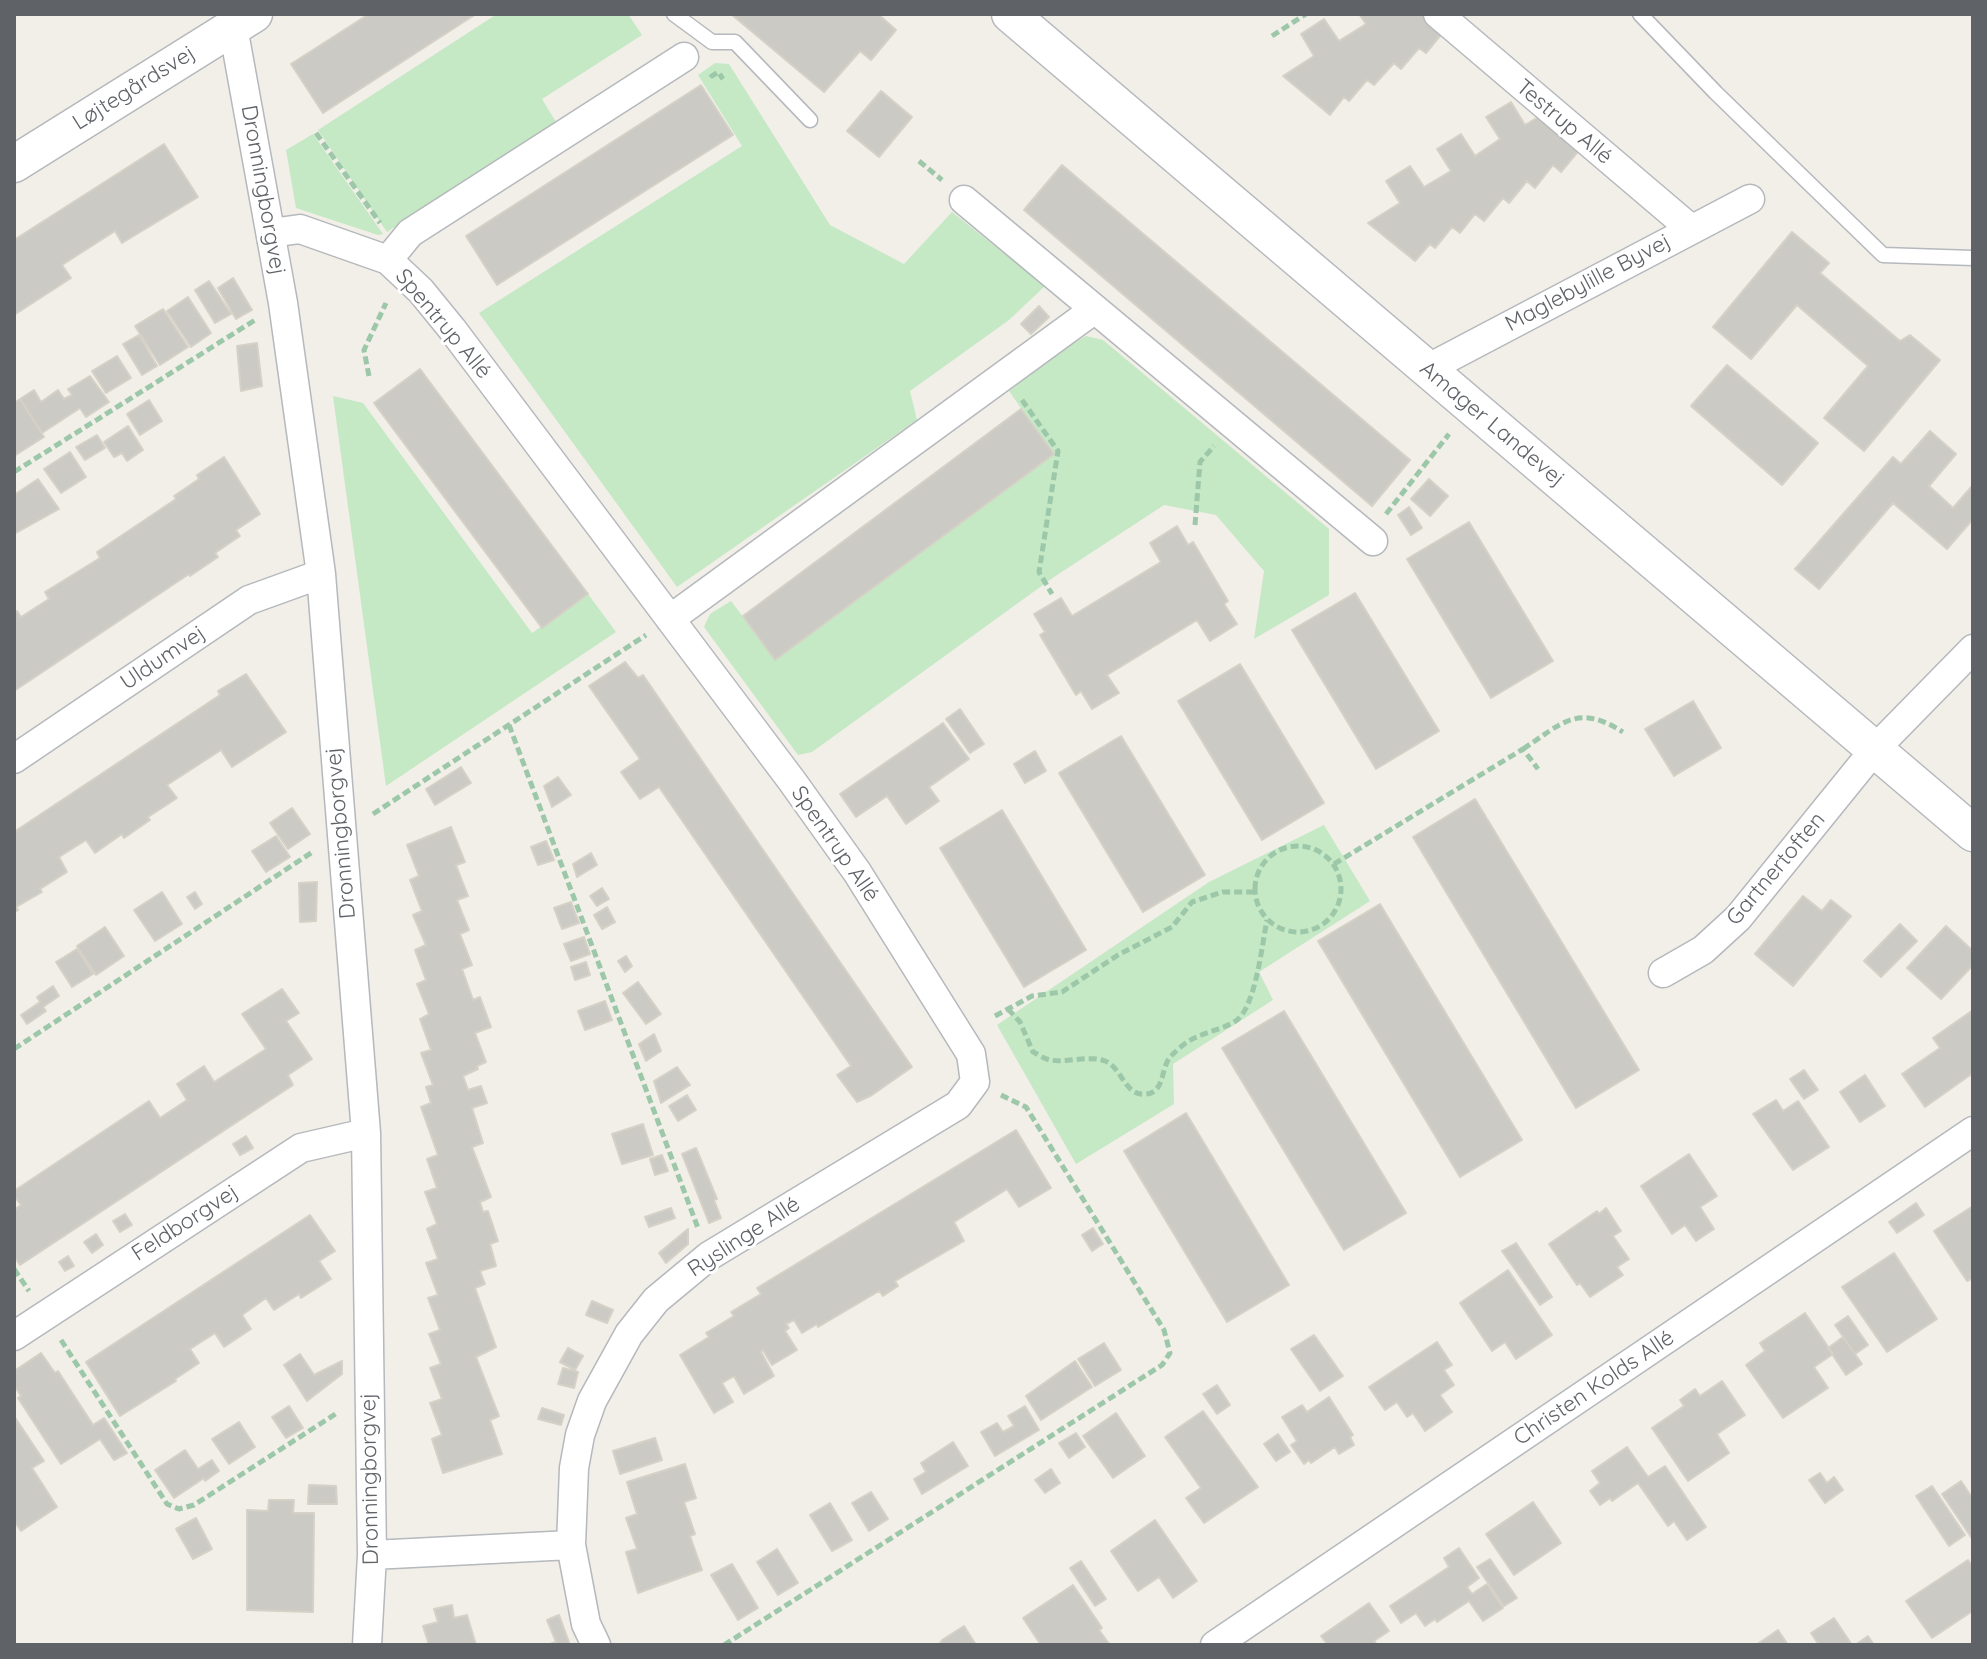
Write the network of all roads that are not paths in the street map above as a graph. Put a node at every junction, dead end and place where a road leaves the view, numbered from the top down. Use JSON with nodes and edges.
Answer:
{"nodes":[{"id":1,"x":674,"y":14,"type":"edge"},
{"id":2,"x":1010,"y":14,"type":"edge"},
{"id":3,"x":1438,"y":14,"type":"edge"},
{"id":4,"x":1640,"y":14,"type":"edge"},
{"id":5,"x":244,"y":20,"type":"edge"},
{"id":6,"x":684,"y":57,"type":"dead end"},
{"id":7,"x":810,"y":120,"type":"dead end"},
{"id":8,"x":14,"y":164,"type":"edge"},
{"id":9,"x":1750,"y":199,"type":"dead end"},
{"id":10,"x":964,"y":200,"type":"dead end"},
{"id":11,"x":1691,"y":229,"type":"junction"},
{"id":12,"x":271,"y":233,"type":"junction"},
{"id":13,"x":1973,"y":258,"type":"edge"},
{"id":14,"x":396,"y":261,"type":"junction"},
{"id":15,"x":1095,"y":309,"type":"junction"},
{"id":16,"x":1427,"y":369,"type":"junction"},
{"id":17,"x":1370,"y":539,"type":"road end"},
{"id":18,"x":321,"y":574,"type":"junction"},
{"id":19,"x":670,"y":619,"type":"junction"},
{"id":20,"x":1973,"y":649,"type":"edge"},
{"id":21,"x":1875,"y":749,"type":"junction"},
{"id":22,"x":14,"y":759,"type":"edge"},
{"id":23,"x":1973,"y":833,"type":"edge"},
{"id":24,"x":1663,"y":973,"type":"dead end"},
{"id":25,"x":975,"y":1082,"type":"joint"},
{"id":26,"x":1973,"y":1131,"type":"edge"},
{"id":27,"x":366,"y":1133,"type":"junction"},
{"id":28,"x":14,"y":1336,"type":"edge"},
{"id":29,"x":571,"y":1545,"type":"junction"},
{"id":30,"x":372,"y":1555,"type":"junction"},
{"id":31,"x":367,"y":1645,"type":"edge"},
{"id":32,"x":596,"y":1645,"type":"edge"},
{"id":33,"x":1215,"y":1645,"type":"edge"}],
"edges":[{"from":1,"to":7,"type":"lane"},
{"from":2,"to":16,"type":"street","name":"Amager Landevej"},
{"from":3,"to":11,"type":"street","name":"Testrup Allé"},
{"from":4,"to":13,"type":"lane"},
{"from":5,"to":8,"type":"street","name":"Løjtegårdsvej"},
{"from":5,"to":12,"type":"street","name":"Dronningborgvej"},
{"from":6,"to":14,"type":"street","name":"Spentrup Allé"},
{"from":9,"to":11,"type":"street","name":"Maglebylille Byvej"},
{"from":10,"to":15,"type":"street"},
{"from":11,"to":16,"type":"street","name":"Maglebylille Byvej"},
{"from":12,"to":14,"type":"street","name":"Spentrup Allé"},
{"from":12,"to":18,"type":"street","name":"Dronningborgvej"},
{"from":14,"to":19,"type":"street","name":"Spentrup Allé"},
{"from":15,"to":17,"type":"street"},
{"from":15,"to":19,"type":"street"},
{"from":16,"to":21,"type":"street","name":"Amager Landevej"},
{"from":18,"to":22,"type":"street","name":"Uldumvej"},
{"from":18,"to":27,"type":"street","name":"Dronningborgvej"},
{"from":19,"to":25,"type":"street","name":"Spentrup Allé"},
{"from":20,"to":21,"type":"street","name":"Gartnertoften"},
{"from":21,"to":23,"type":"street","name":"Amager Landevej"},
{"from":21,"to":24,"type":"street","name":"Gartnertoften"},
{"from":25,"to":29,"type":"street","name":"Ryslinge Allé"},
{"from":26,"to":33,"type":"street","name":"Christen Kolds Allé"},
{"from":27,"to":28,"type":"street","name":"Feldborgvej"},
{"from":27,"to":30,"type":"street","name":"Dronningborgvej"},
{"from":29,"to":30,"type":"street"},
{"from":29,"to":32,"type":"street","name":"Ryslinge Allé"},
{"from":30,"to":31,"type":"street","name":"Dronningborgvej"}]}
